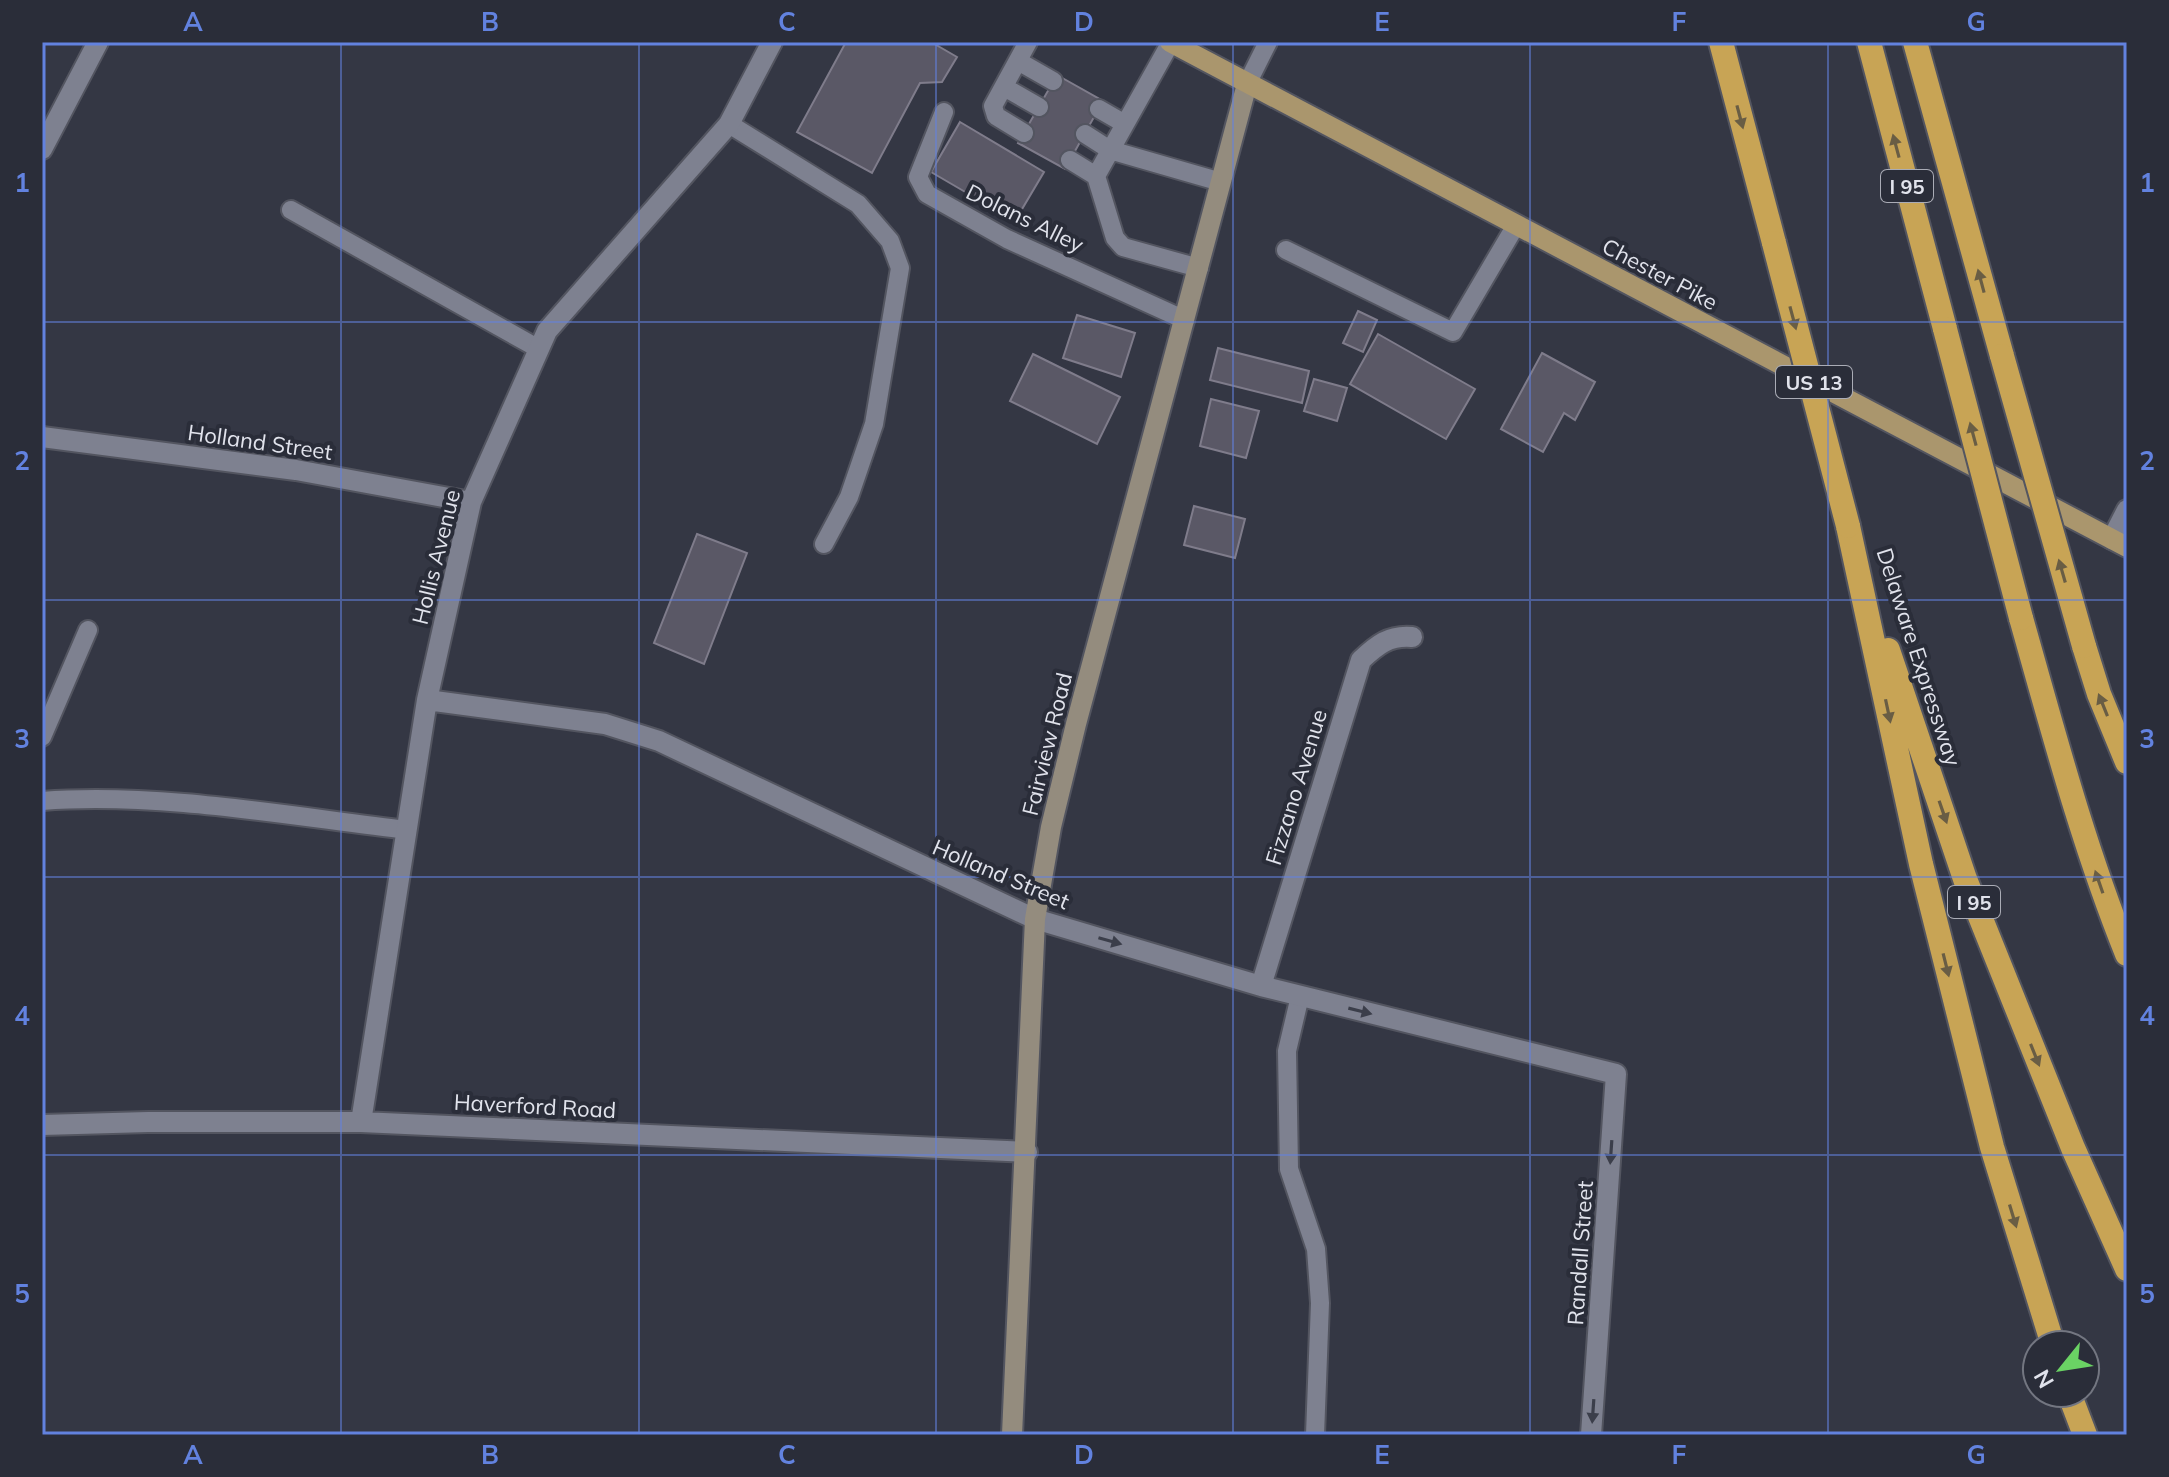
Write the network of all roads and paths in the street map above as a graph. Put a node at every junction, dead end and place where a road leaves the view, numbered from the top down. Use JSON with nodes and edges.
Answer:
{"nodes":[{"id":1,"x":98,"y":42,"type":"edge"},
{"id":2,"x":772,"y":42,"type":"edge"},
{"id":3,"x":1028,"y":42,"type":"edge"},
{"id":4,"x":1170,"y":42,"type":"edge"},
{"id":5,"x":1268,"y":42,"type":"edge"},
{"id":6,"x":1721,"y":42,"type":"edge"},
{"id":7,"x":1869,"y":42,"type":"edge"},
{"id":8,"x":1915,"y":42,"type":"edge"},
{"id":9,"x":1018,"y":61,"type":"junction"},
{"id":10,"x":1053,"y":81,"type":"dead end"},
{"id":11,"x":1247,"y":84,"type":"junction"},
{"id":12,"x":1004,"y":87,"type":"junction"},
{"id":13,"x":1039,"y":107,"type":"dead end"},
{"id":14,"x":1099,"y":109,"type":"dead end"},
{"id":15,"x":944,"y":112,"type":"dead end"},
{"id":16,"x":729,"y":124,"type":"junction"},
{"id":17,"x":1125,"y":124,"type":"junction"},
{"id":18,"x":1024,"y":133,"type":"dead end"},
{"id":19,"x":1085,"y":134,"type":"dead end"},
{"id":20,"x":42,"y":149,"type":"edge"},
{"id":21,"x":1110,"y":150,"type":"junction"},
{"id":22,"x":1070,"y":160,"type":"dead end"},
{"id":23,"x":1096,"y":176,"type":"junction"},
{"id":24,"x":1221,"y":182,"type":"junction"},
{"id":25,"x":291,"y":210,"type":"dead end"},
{"id":26,"x":1516,"y":225,"type":"junction"},
{"id":27,"x":1286,"y":250,"type":"dead end"},
{"id":28,"x":1199,"y":268,"type":"junction"},
{"id":29,"x":1185,"y":320,"type":"junction"},
{"id":30,"x":539,"y":349,"type":"junction"},
{"id":31,"x":42,"y":437,"type":"edge"},
{"id":32,"x":471,"y":502,"type":"junction"},
{"id":33,"x":2127,"y":510,"type":"edge"},
{"id":34,"x":1848,"y":526,"type":"junction"},
{"id":35,"x":2119,"y":543,"type":"edge"},
{"id":36,"x":824,"y":544,"type":"dead end"},
{"id":37,"x":88,"y":630,"type":"dead end"},
{"id":38,"x":1412,"y":637,"type":"dead end"},
{"id":39,"x":427,"y":700,"type":"junction"},
{"id":40,"x":42,"y":737,"type":"edge"},
{"id":41,"x":2127,"y":762,"type":"edge"},
{"id":42,"x":42,"y":801,"type":"edge"},
{"id":43,"x":407,"y":830,"type":"junction"},
{"id":44,"x":1035,"y":919,"type":"junction"},
{"id":45,"x":2127,"y":954,"type":"edge"},
{"id":46,"x":1261,"y":986,"type":"junction"},
{"id":47,"x":1300,"y":996,"type":"junction"},
{"id":48,"x":1616,"y":1074,"type":"joint"},
{"id":49,"x":361,"y":1122,"type":"junction"},
{"id":50,"x":42,"y":1125,"type":"edge"},
{"id":51,"x":1027,"y":1152,"type":"junction"},
{"id":52,"x":2127,"y":1269,"type":"edge"},
{"id":53,"x":2048,"y":1329,"type":"edge"},
{"id":54,"x":2075,"y":1409,"type":"edge"},
{"id":55,"x":1012,"y":1435,"type":"edge"},
{"id":56,"x":1315,"y":1435,"type":"edge"},
{"id":57,"x":1591,"y":1435,"type":"edge"},
{"id":58,"x":2085,"y":1435,"type":"edge"}],
"edges":[{"from":1,"to":20,"type":"street"},
{"from":2,"to":16,"type":"street","name":"Hollis Avenue"},
{"from":3,"to":9,"type":"lane"},
{"from":4,"to":11,"type":"main road","name":"Chester Pike","number":"US 13"},
{"from":4,"to":17,"type":"lane"},
{"from":5,"to":11,"type":"lane"},
{"from":6,"to":34,"type":"highway","name":"Delaware Expressway","number":"I 95","one_way":true,"bridge":true},
{"from":45,"to":7,"type":"highway","number":"I 95","one_way":true,"bridge":true},
{"from":41,"to":8,"type":"highway","one_way":true,"bridge":true},
{"from":9,"to":10,"type":"lane"},
{"from":9,"to":12,"type":"lane"},
{"from":11,"to":24,"type":"street","name":"Fairview Road"},
{"from":11,"to":26,"type":"main road","name":"Chester Pike","number":"US 13"},
{"from":12,"to":13,"type":"lane"},
{"from":12,"to":18,"type":"lane"},
{"from":14,"to":17,"type":"lane"},
{"from":15,"to":29,"type":"lane","name":"Dolans Alley"},
{"from":16,"to":30,"type":"street","name":"Hollis Avenue"},
{"from":16,"to":36,"type":"lane"},
{"from":17,"to":21,"type":"lane"},
{"from":19,"to":21,"type":"lane"},
{"from":21,"to":23,"type":"lane"},
{"from":21,"to":24,"type":"lane"},
{"from":22,"to":23,"type":"lane"},
{"from":23,"to":28,"type":"lane"},
{"from":24,"to":28,"type":"street","name":"Fairview Road"},
{"from":25,"to":30,"type":"lane"},
{"from":26,"to":27,"type":"lane"},
{"from":26,"to":35,"type":"main road","name":"Chester Pike","number":"US 13"},
{"from":28,"to":29,"type":"street","name":"Fairview Road"},
{"from":29,"to":44,"type":"street","name":"Fairview Road"},
{"from":30,"to":32,"type":"street","name":"Hollis Avenue"},
{"from":31,"to":32,"type":"street","name":"Holland Street"},
{"from":32,"to":39,"type":"street","name":"Hollis Avenue"},
{"from":33,"to":35,"type":"street"},
{"from":34,"to":52,"type":"highway","name":"Delaware Expressway","number":"I 95","one_way":true},
{"from":34,"to":53,"type":"highway","one_way":true},
{"from":37,"to":40,"type":"lane"},
{"from":38,"to":46,"type":"street","name":"Fizzano Avenue"},
{"from":39,"to":43,"type":"street","name":"Hollis Avenue"},
{"from":39,"to":44,"type":"street","name":"Holland Street"},
{"from":42,"to":43,"type":"lane"},
{"from":43,"to":49,"type":"street","name":"Hollis Avenue"},
{"from":44,"to":46,"type":"street","name":"Holland Street","one_way":true},
{"from":44,"to":51,"type":"street","name":"Fairview Road"},
{"from":46,"to":47,"type":"street","name":"Holland Street"},
{"from":47,"to":48,"type":"street","name":"Holland Street","one_way":true},
{"from":47,"to":56,"type":"lane"},
{"from":48,"to":57,"type":"street","name":"Randall Street","one_way":true},
{"from":49,"to":50,"type":"street","name":"Haverford Road"},
{"from":49,"to":51,"type":"street","name":"Haverford Road"},
{"from":51,"to":55,"type":"street","name":"Fairview Road"},
{"from":54,"to":58,"type":"highway"}]}
